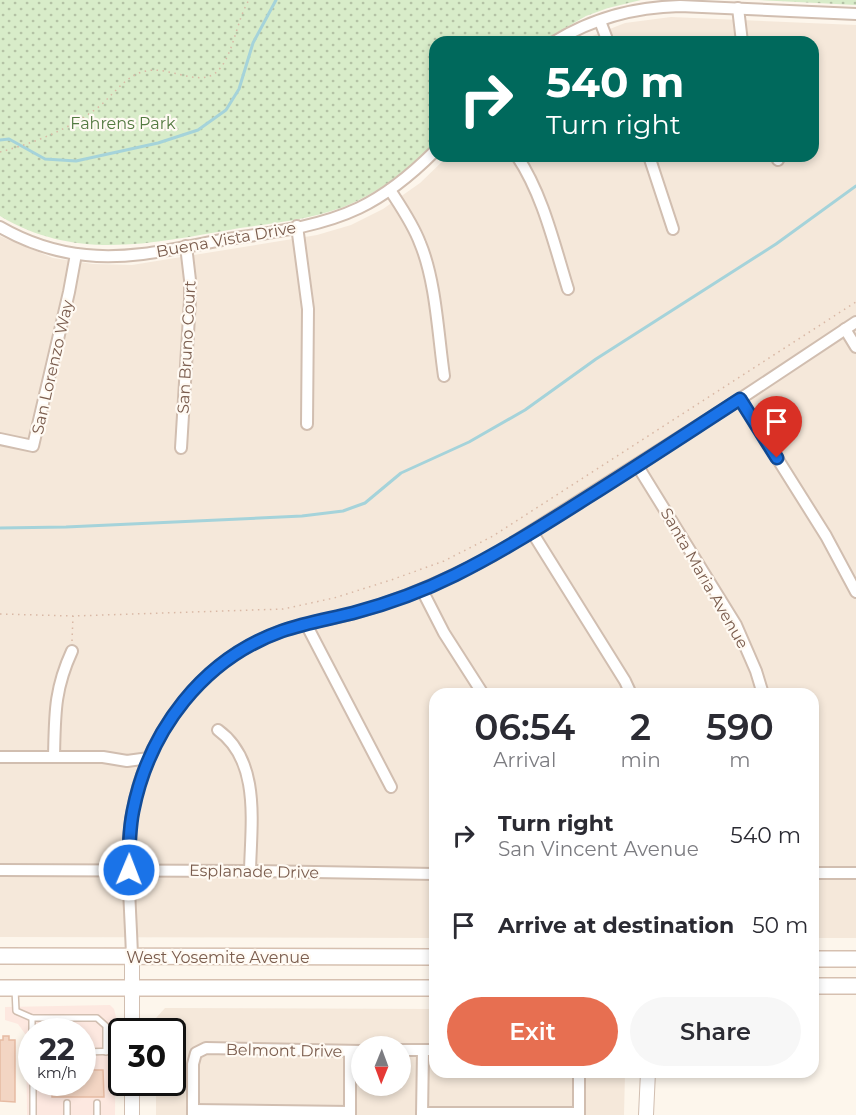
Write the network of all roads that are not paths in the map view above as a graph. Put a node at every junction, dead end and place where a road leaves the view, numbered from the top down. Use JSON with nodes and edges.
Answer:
{"nodes":[{"id":1,"x":738,"y":8,"type":"junction"},
{"id":2,"x":856,"y":14,"type":"edge"},
{"id":3,"x":600,"y":21,"type":"junction"},
{"id":4,"x":564,"y":36,"type":"edge"},
{"id":5,"x":606,"y":36,"type":"edge"},
{"id":6,"x":741,"y":36,"type":"edge"},
{"id":7,"x":429,"y":157,"type":"edge"},
{"id":8,"x":521,"y":162,"type":"edge"},
{"id":9,"x":651,"y":162,"type":"edge"},
{"id":10,"x":390,"y":190,"type":"junction"},
{"id":11,"x":297,"y":226,"type":"junction"},
{"id":12,"x":0,"y":227,"type":"edge"},
{"id":13,"x":674,"y":229,"type":"dead end"},
{"id":14,"x":186,"y":246,"type":"junction"},
{"id":15,"x":76,"y":254,"type":"junction"},
{"id":16,"x":568,"y":289,"type":"dead end"},
{"id":17,"x":856,"y":322,"type":"edge"},
{"id":18,"x":845,"y":329,"type":"junction"},
{"id":19,"x":856,"y":346,"type":"edge"},
{"id":20,"x":444,"y":376,"type":"dead end"},
{"id":21,"x":740,"y":399,"type":"junction"},
{"id":22,"x":308,"y":424,"type":"dead end"},
{"id":23,"x":0,"y":439,"type":"edge"},
{"id":24,"x":181,"y":448,"type":"dead end"},
{"id":25,"x":637,"y":465,"type":"junction"},
{"id":26,"x":532,"y":532,"type":"junction"},
{"id":27,"x":422,"y":590,"type":"junction"},
{"id":28,"x":856,"y":592,"type":"edge"},
{"id":29,"x":306,"y":624,"type":"junction"},
{"id":30,"x":72,"y":651,"type":"road end"},
{"id":31,"x":479,"y":688,"type":"edge"},
{"id":32,"x":628,"y":688,"type":"edge"},
{"id":33,"x":761,"y":688,"type":"edge"},
{"id":34,"x":218,"y":730,"type":"dead end"},
{"id":35,"x":0,"y":756,"type":"edge"},
{"id":36,"x":54,"y":757,"type":"junction"},
{"id":37,"x":149,"y":758,"type":"junction"},
{"id":38,"x":391,"y":788,"type":"dead end"},
{"id":39,"x":0,"y":870,"type":"edge"},
{"id":40,"x":129,"y":870,"type":"junction"},
{"id":41,"x":250,"y":871,"type":"junction"},
{"id":42,"x":819,"y":873,"type":"edge"},
{"id":43,"x":856,"y":873,"type":"edge"},
{"id":44,"x":429,"y":874,"type":"edge"},
{"id":45,"x":0,"y":956,"type":"edge"},
{"id":46,"x":132,"y":957,"type":"junction"},
{"id":47,"x":429,"y":957,"type":"edge"},
{"id":48,"x":819,"y":959,"type":"edge"},
{"id":49,"x":856,"y":959,"type":"edge"},
{"id":50,"x":819,"y":986,"type":"edge"},
{"id":51,"x":856,"y":986,"type":"edge"},
{"id":52,"x":8,"y":988,"type":"edge"},
{"id":53,"x":132,"y":988,"type":"junction"},
{"id":54,"x":429,"y":988,"type":"edge"},
{"id":55,"x":32,"y":1018,"type":"edge"},
{"id":56,"x":96,"y":1018,"type":"edge"},
{"id":57,"x":132,"y":1018,"type":"edge"},
{"id":58,"x":411,"y":1050,"type":"edge"},
{"id":59,"x":423,"y":1050,"type":"junction"},
{"id":60,"x":429,"y":1050,"type":"edge"},
{"id":61,"x":350,"y":1051,"type":"joint"},
{"id":62,"x":96,"y":1052,"type":"edge"},
{"id":63,"x":106,"y":1052,"type":"joint"},
{"id":64,"x":579,"y":1078,"type":"edge"},
{"id":65,"x":648,"y":1078,"type":"edge"},
{"id":66,"x":33,"y":1096,"type":"edge"},
{"id":67,"x":132,"y":1096,"type":"edge"},
{"id":68,"x":67,"y":1103,"type":"dead end"},
{"id":69,"x":97,"y":1103,"type":"dead end"},
{"id":70,"x":193,"y":1113,"type":"edge"},
{"id":71,"x":350,"y":1113,"type":"edge"},
{"id":72,"x":422,"y":1114,"type":"edge"},
{"id":73,"x":579,"y":1114,"type":"edge"},
{"id":74,"x":33,"y":1115,"type":"edge"},
{"id":75,"x":67,"y":1115,"type":"edge"},
{"id":76,"x":97,"y":1115,"type":"edge"},
{"id":77,"x":132,"y":1115,"type":"edge"},
{"id":78,"x":646,"y":1115,"type":"edge"}],
"edges":[{"from":1,"to":2,"type":"street"},
{"from":1,"to":3,"type":"street"},
{"from":1,"to":6,"type":"street"},
{"from":3,"to":4,"type":"street"},
{"from":3,"to":5,"type":"street"},
{"from":7,"to":10,"type":"street","name":"Buena Vista Drive"},
{"from":8,"to":16,"type":"street"},
{"from":9,"to":13,"type":"street"},
{"from":10,"to":11,"type":"street","name":"Buena Vista Drive"},
{"from":10,"to":20,"type":"street"},
{"from":11,"to":14,"type":"street","name":"Buena Vista Drive"},
{"from":11,"to":22,"type":"street"},
{"from":12,"to":15,"type":"street","name":"Buena Vista Drive"},
{"from":14,"to":15,"type":"street","name":"Buena Vista Drive"},
{"from":14,"to":24,"type":"street","name":"San Bruno Court"},
{"from":15,"to":23,"type":"street","name":"San Lorenzo Way"},
{"from":17,"to":18,"type":"street"},
{"from":18,"to":19,"type":"street"},
{"from":18,"to":21,"type":"street"},
{"from":21,"to":25,"type":"street"},
{"from":21,"to":28,"type":"street"},
{"from":25,"to":26,"type":"street"},
{"from":25,"to":33,"type":"street","name":"Santa Maria Avenue"},
{"from":26,"to":27,"type":"street"},
{"from":26,"to":32,"type":"street"},
{"from":27,"to":29,"type":"street"},
{"from":27,"to":31,"type":"street"},
{"from":29,"to":37,"type":"street"},
{"from":29,"to":38,"type":"street"},
{"from":30,"to":36,"type":"street"},
{"from":34,"to":41,"type":"street"},
{"from":35,"to":36,"type":"street"},
{"from":36,"to":37,"type":"street"},
{"from":37,"to":40,"type":"street"},
{"from":39,"to":40,"type":"street","name":"Esplanade Drive"},
{"from":40,"to":41,"type":"street","name":"Esplanade Drive"},
{"from":40,"to":46,"type":"street"},
{"from":41,"to":44,"type":"street","name":"Esplanade Drive"},
{"from":42,"to":43,"type":"street"},
{"from":45,"to":46,"type":"main road","name":"West Yosemite Avenue"},
{"from":46,"to":47,"type":"main road","name":"West Yosemite Avenue"},
{"from":46,"to":53,"type":"street"},
{"from":48,"to":49,"type":"main road"},
{"from":50,"to":51,"type":"main road"},
{"from":52,"to":53,"type":"main road","name":"West Yosemite Avenue"},
{"from":52,"to":55,"type":"lane"},
{"from":53,"to":54,"type":"main road","name":"West Yosemite Avenue"},
{"from":53,"to":57,"type":"street"},
{"from":56,"to":63,"type":"lane"},
{"from":58,"to":59,"type":"street"},
{"from":59,"to":60,"type":"street"},
{"from":59,"to":72,"type":"street"},
{"from":61,"to":70,"type":"street","name":"Belmont Drive"},
{"from":61,"to":71,"type":"street"},
{"from":62,"to":63,"type":"lane"},
{"from":64,"to":73,"type":"street"},
{"from":65,"to":78,"type":"street"},
{"from":66,"to":74,"type":"lane"},
{"from":67,"to":77,"type":"street"},
{"from":68,"to":75,"type":"lane"},
{"from":69,"to":76,"type":"lane"},
{"from":70,"to":71,"type":"street"},
{"from":72,"to":73,"type":"street"}]}
